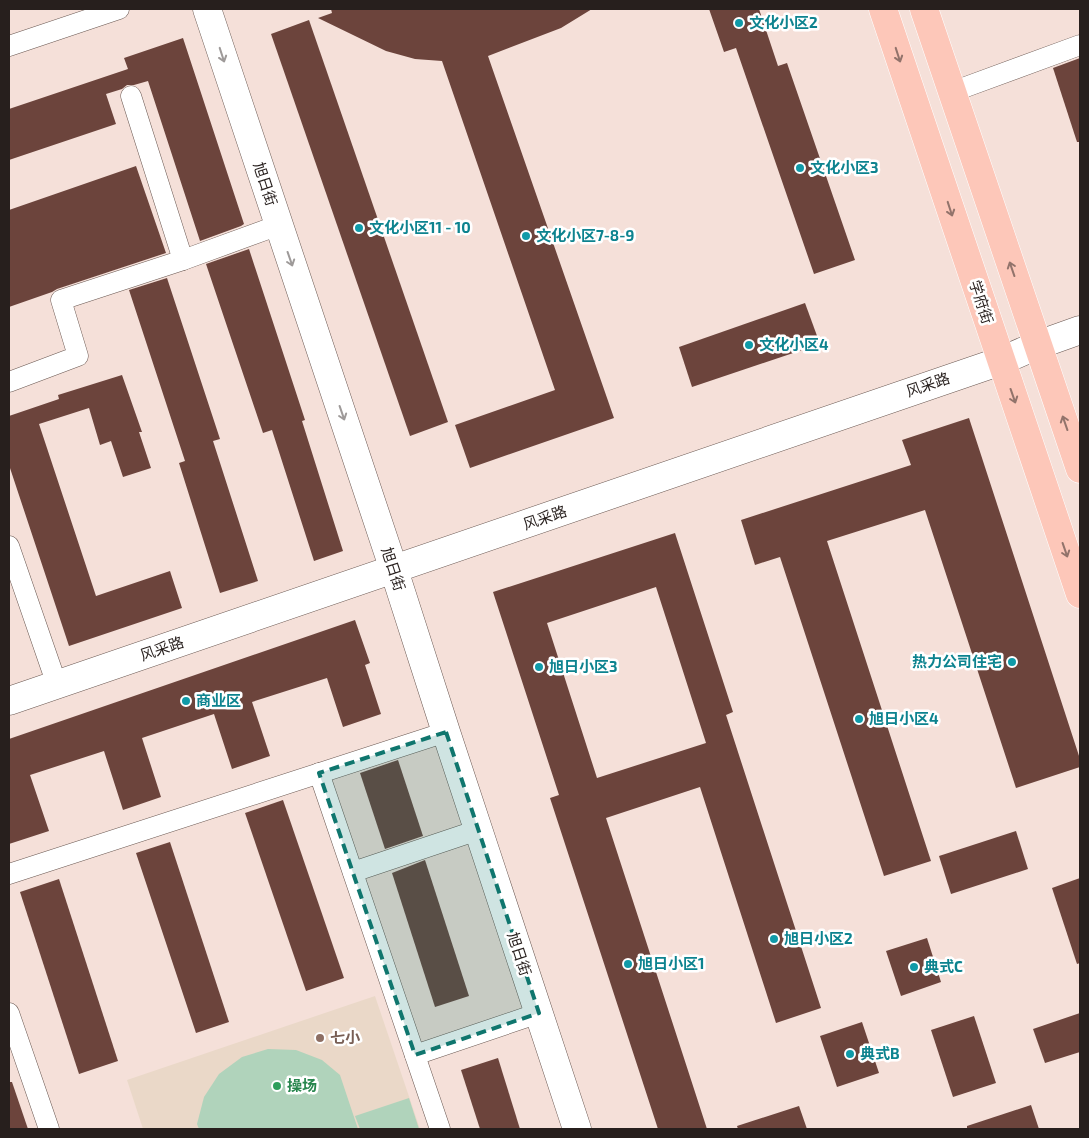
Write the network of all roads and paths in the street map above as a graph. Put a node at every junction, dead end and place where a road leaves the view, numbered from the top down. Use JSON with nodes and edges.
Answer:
{"nodes":[{"id":1,"x":119,"y":9,"type":"edge"},
{"id":2,"x":207,"y":9,"type":"edge"},
{"id":3,"x":883,"y":9,"type":"edge"},
{"id":4,"x":924,"y":9,"type":"edge"},
{"id":5,"x":1080,"y":45,"type":"edge"},
{"id":6,"x":9,"y":46,"type":"edge"},
{"id":7,"x":952,"y":92,"type":"junction"},
{"id":8,"x":131,"y":96,"type":"dead end"},
{"id":9,"x":279,"y":225,"type":"junction"},
{"id":10,"x":183,"y":260,"type":"junction"},
{"id":11,"x":1080,"y":330,"type":"edge"},
{"id":12,"x":1038,"y":345,"type":"junction"},
{"id":13,"x":1001,"y":361,"type":"junction"},
{"id":14,"x":9,"y":382,"type":"edge"},
{"id":15,"x":1080,"y":469,"type":"edge"},
{"id":16,"x":9,"y":546,"type":"edge"},
{"id":17,"x":394,"y":570,"type":"junction"},
{"id":18,"x":1080,"y":594,"type":"edge"},
{"id":19,"x":57,"y":685,"type":"junction"},
{"id":20,"x":9,"y":701,"type":"edge"},
{"id":21,"x":446,"y":732,"type":"junction"},
{"id":22,"x":319,"y":773,"type":"junction"},
{"id":23,"x":478,"y":830,"type":"junction"},
{"id":24,"x":353,"y":872,"type":"junction"},
{"id":25,"x":9,"y":874,"type":"edge"},
{"id":26,"x":9,"y":1012,"type":"edge"},
{"id":27,"x":539,"y":1013,"type":"junction"},
{"id":28,"x":415,"y":1056,"type":"junction"},
{"id":29,"x":49,"y":1129,"type":"edge"},
{"id":30,"x":440,"y":1129,"type":"edge"},
{"id":31,"x":577,"y":1129,"type":"edge"}],
"edges":[{"from":1,"to":6,"type":"street"},
{"from":2,"to":9,"type":"main road","name":"旭日街","one_way":true},
{"from":3,"to":13,"type":"main road","name":"学府街","one_way":true},
{"from":4,"to":7,"type":"main road"},
{"from":5,"to":7,"type":"street"},
{"from":12,"to":7,"type":"main road","one_way":true},
{"from":8,"to":10,"type":"street"},
{"from":9,"to":10,"type":"street"},
{"from":9,"to":17,"type":"main road","name":"旭日街","one_way":true},
{"from":10,"to":14,"type":"street"},
{"from":11,"to":12,"type":"main road","name":"风采路"},
{"from":12,"to":13,"type":"main road","name":"风采路"},
{"from":15,"to":12,"type":"main road","one_way":true},
{"from":13,"to":17,"type":"main road","name":"风采路"},
{"from":13,"to":18,"type":"main road","name":"学府街","one_way":true},
{"from":16,"to":19,"type":"street"},
{"from":17,"to":19,"type":"main road","name":"风采路"},
{"from":17,"to":21,"type":"main road","name":"旭日街"},
{"from":19,"to":20,"type":"main road","name":"风采路"},
{"from":21,"to":22,"type":"street"},
{"from":21,"to":23,"type":"main road","name":"旭日街"},
{"from":22,"to":24,"type":"street"},
{"from":22,"to":25,"type":"street"},
{"from":23,"to":24,"type":"street"},
{"from":23,"to":27,"type":"main road","name":"旭日街"},
{"from":24,"to":28,"type":"street"},
{"from":26,"to":29,"type":"street"},
{"from":27,"to":28,"type":"street"},
{"from":27,"to":31,"type":"main road","name":"旭日街"},
{"from":28,"to":30,"type":"street"}]}
